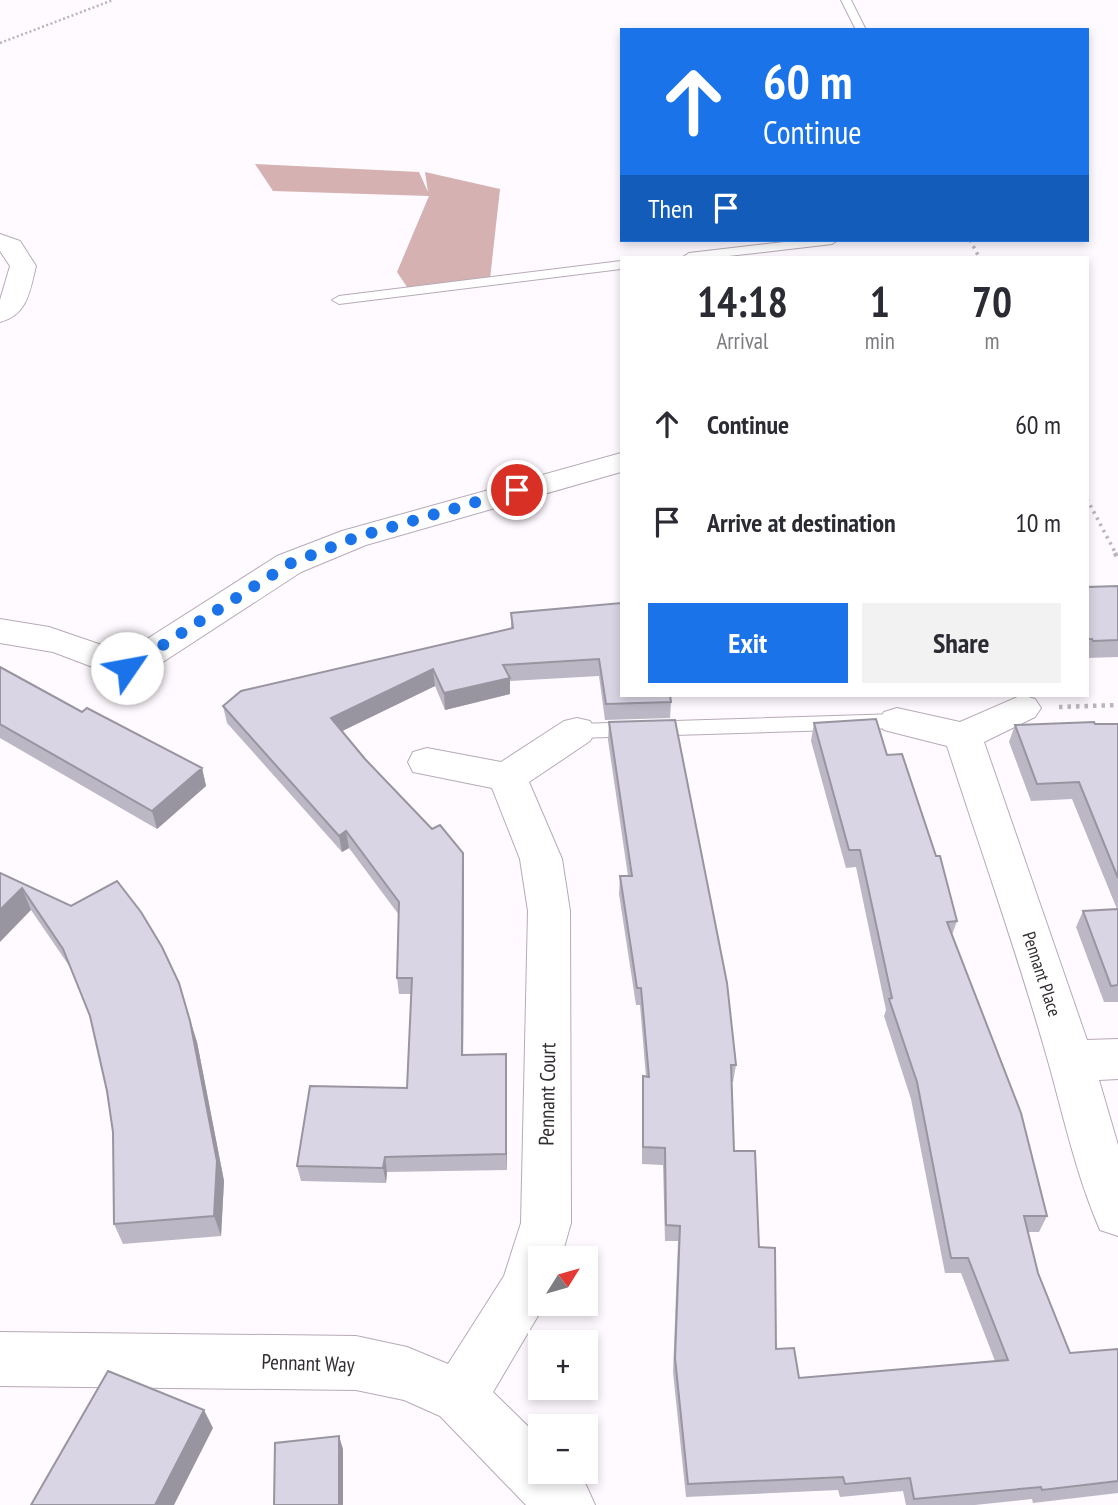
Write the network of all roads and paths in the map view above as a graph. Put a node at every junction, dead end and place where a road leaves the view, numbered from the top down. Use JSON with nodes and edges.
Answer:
{"nodes":[{"id":1,"x":113,"y":0,"type":"edge"},
{"id":2,"x":846,"y":0,"type":"edge"},
{"id":3,"x":861,"y":28,"type":"edge"},
{"id":4,"x":0,"y":43,"type":"edge"},
{"id":5,"x":0,"y":242,"type":"edge"},
{"id":6,"x":815,"y":242,"type":"edge"},
{"id":7,"x":697,"y":256,"type":"edge"},
{"id":8,"x":620,"y":265,"type":"edge"},
{"id":9,"x":340,"y":300,"type":"dead end"},
{"id":10,"x":0,"y":314,"type":"edge"},
{"id":11,"x":620,"y":462,"type":"edge"},
{"id":12,"x":1089,"y":503,"type":"edge"},
{"id":13,"x":1118,"y":559,"type":"edge"},
{"id":14,"x":0,"y":631,"type":"edge"},
{"id":15,"x":1118,"y":705,"type":"edge"},
{"id":16,"x":1022,"y":708,"type":"joint"},
{"id":17,"x":897,"y":721,"type":"joint"},
{"id":18,"x":577,"y":731,"type":"joint"},
{"id":19,"x":964,"y":736,"type":"junction"},
{"id":20,"x":427,"y":762,"type":"dead end"},
{"id":21,"x":507,"y":777,"type":"junction"},
{"id":22,"x":1118,"y":1059,"type":"edge"},
{"id":23,"x":1071,"y":1061,"type":"junction"},
{"id":24,"x":1118,"y":1213,"type":"edge"},
{"id":25,"x":0,"y":1359,"type":"edge"},
{"id":26,"x":459,"y":1398,"type":"junction"},
{"id":27,"x":566,"y":1505,"type":"edge"}],
"edges":[{"from":1,"to":4,"type":"path"},
{"from":2,"to":3,"type":"lane"},
{"from":5,"to":10,"type":"street"},
{"from":6,"to":7,"type":"lane"},
{"from":8,"to":9,"type":"lane"},
{"from":11,"to":14,"type":"street"},
{"from":12,"to":13,"type":"path"},
{"from":15,"to":16,"type":"path"},
{"from":16,"to":19,"type":"street"},
{"from":17,"to":18,"type":"lane"},
{"from":17,"to":19,"type":"street"},
{"from":18,"to":21,"type":"street"},
{"from":19,"to":23,"type":"street","name":"Pennant Place"},
{"from":20,"to":21,"type":"street"},
{"from":21,"to":26,"type":"street","name":"Pennant Court"},
{"from":22,"to":23,"type":"street"},
{"from":23,"to":24,"type":"street","name":"Pennant Place"},
{"from":25,"to":26,"type":"street","name":"Pennant Way"},
{"from":26,"to":27,"type":"street","name":"Pennant Way"}]}
